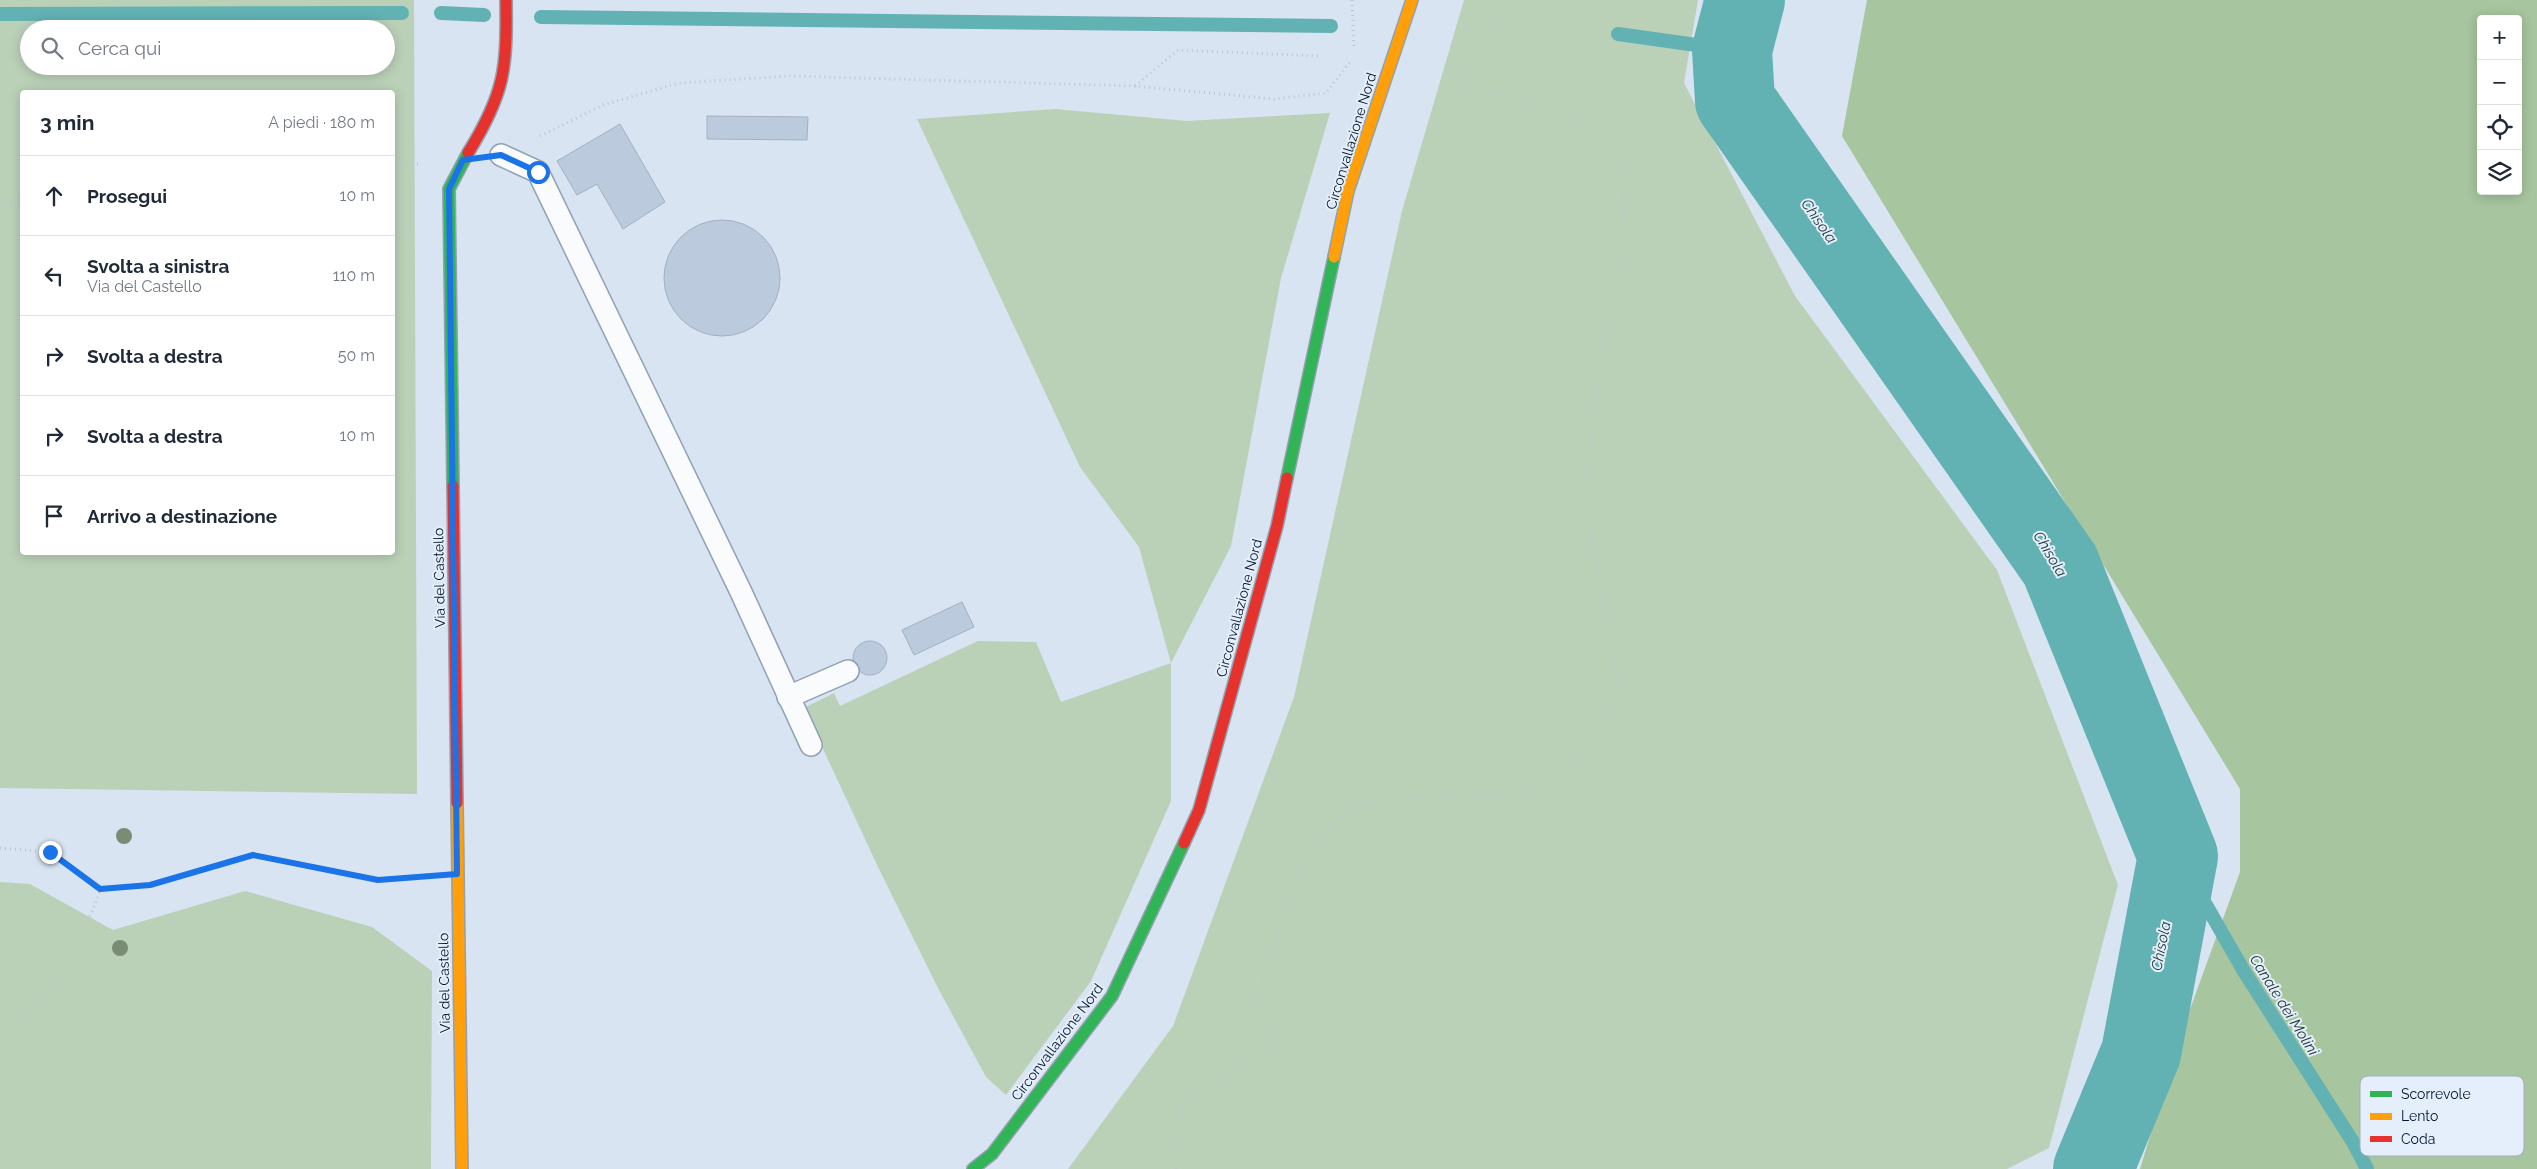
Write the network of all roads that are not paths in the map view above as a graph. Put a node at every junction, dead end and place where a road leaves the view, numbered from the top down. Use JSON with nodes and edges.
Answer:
{"nodes":[{"id":1,"x":506,"y":0,"type":"edge"},
{"id":2,"x":1412,"y":0,"type":"edge"},
{"id":3,"x":501,"y":155,"type":"road end"},
{"id":4,"x":848,"y":671,"type":"dead end"},
{"id":5,"x":788,"y":697,"type":"junction"},
{"id":6,"x":811,"y":745,"type":"dead end"},
{"id":7,"x":462,"y":1169,"type":"edge"},
{"id":8,"x":973,"y":1169,"type":"edge"}],
"edges":[{"from":1,"to":7,"type":"street","name":"Via del Castello"},
{"from":2,"to":8,"type":"street","name":"Circonvallazione Nord"},
{"from":3,"to":5,"type":"lane"},
{"from":4,"to":5,"type":"lane"},
{"from":5,"to":6,"type":"lane"}]}
